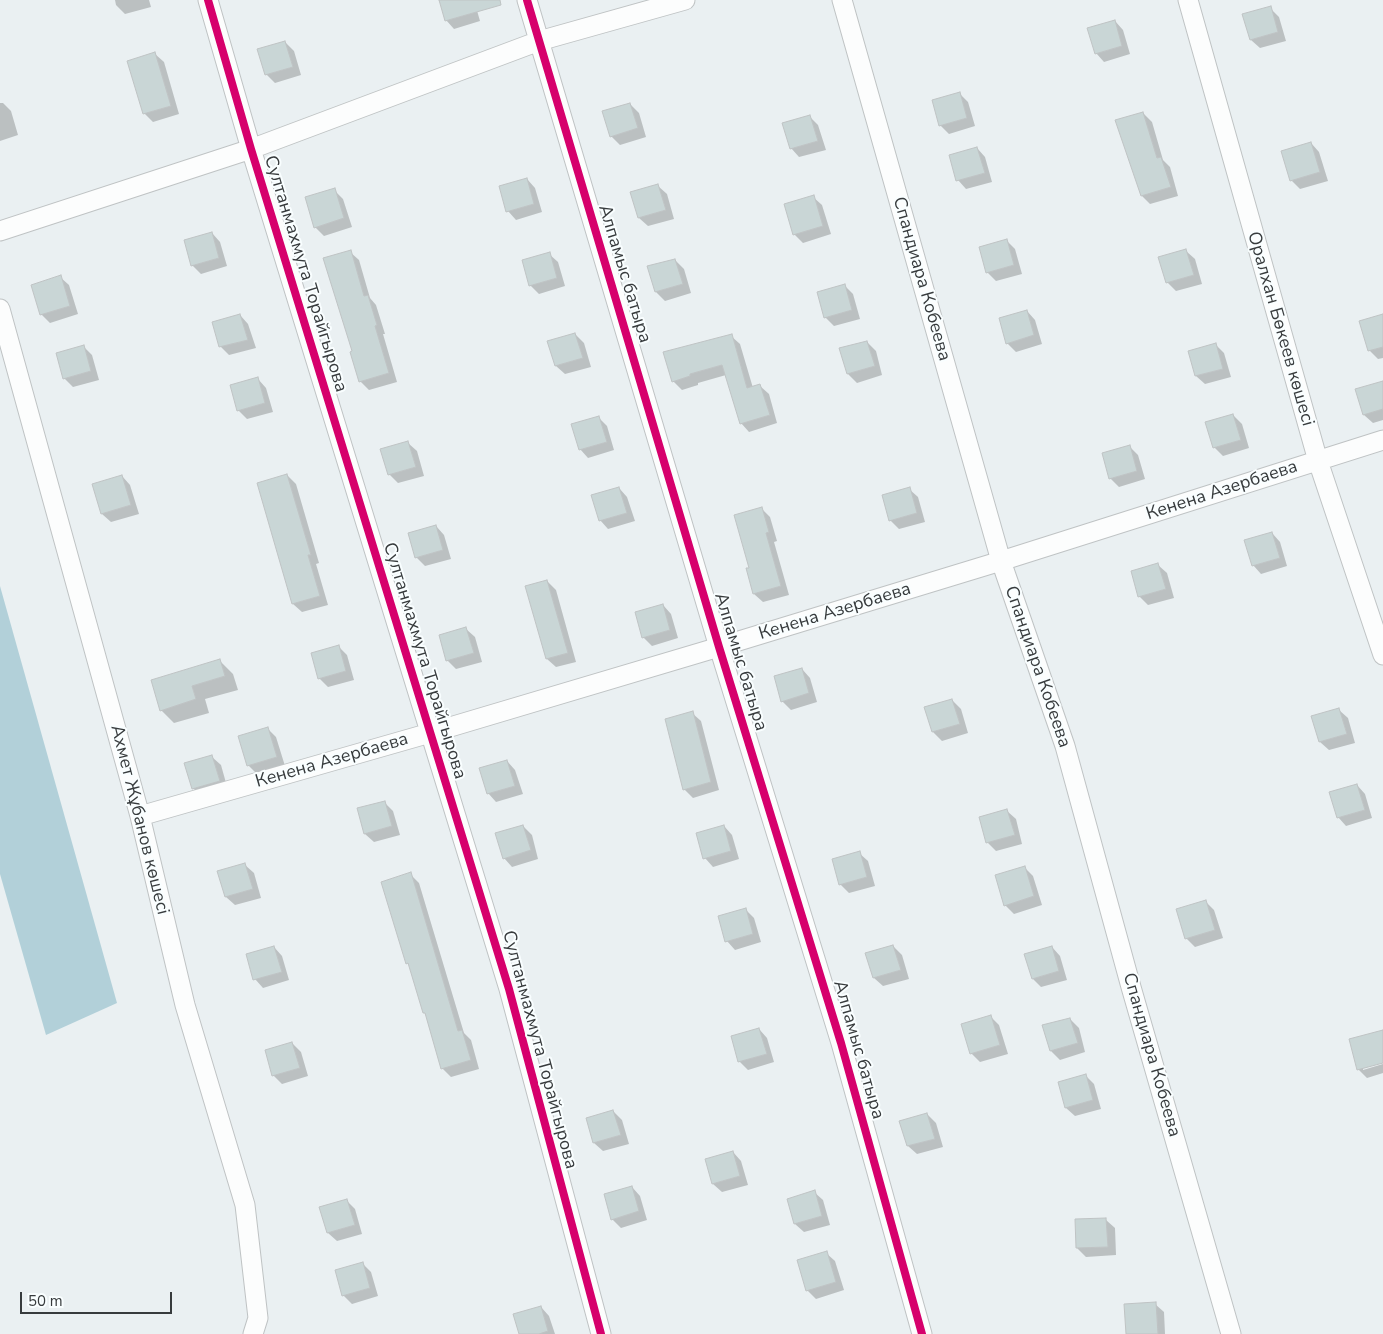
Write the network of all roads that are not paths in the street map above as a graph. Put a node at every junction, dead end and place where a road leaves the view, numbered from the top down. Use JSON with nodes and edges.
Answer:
{"nodes":[{"id":1,"x":208,"y":0,"type":"edge"},
{"id":2,"x":528,"y":0,"type":"edge"},
{"id":3,"x":685,"y":0,"type":"edge"},
{"id":4,"x":842,"y":0,"type":"edge"},
{"id":5,"x":1188,"y":0,"type":"edge"},
{"id":6,"x":539,"y":41,"type":"junction"},
{"id":7,"x":251,"y":149,"type":"junction"},
{"id":8,"x":0,"y":232,"type":"edge"},
{"id":9,"x":0,"y":309,"type":"edge"},
{"id":10,"x":1383,"y":440,"type":"edge"},
{"id":11,"x":1318,"y":461,"type":"junction"},
{"id":12,"x":1001,"y":561,"type":"junction"},
{"id":13,"x":719,"y":647,"type":"junction"},
{"id":14,"x":1383,"y":654,"type":"edge"},
{"id":15,"x":430,"y":733,"type":"junction"},
{"id":16,"x":140,"y":816,"type":"junction"},
{"id":17,"x":253,"y":1334,"type":"edge"},
{"id":18,"x":601,"y":1334,"type":"edge"},
{"id":19,"x":922,"y":1334,"type":"edge"},
{"id":20,"x":1231,"y":1334,"type":"edge"}],
"edges":[{"from":1,"to":7,"type":"street","name":"Султанмахмута Торайгырова"},
{"from":2,"to":6,"type":"street","name":"Алпамыс батыра"},
{"from":3,"to":6,"type":"street"},
{"from":4,"to":12,"type":"street","name":"Спандиара Кобеева"},
{"from":5,"to":11,"type":"street","name":"Оралхан Бөкеев көшесі"},
{"from":6,"to":7,"type":"street"},
{"from":6,"to":13,"type":"street","name":"Алпамыс батыра"},
{"from":7,"to":8,"type":"street"},
{"from":7,"to":15,"type":"street","name":"Султанмахмута Торайгырова"},
{"from":9,"to":16,"type":"street","name":"Ахмет Жұбанов көшесі"},
{"from":10,"to":11,"type":"street","name":"Кенена Азербаева"},
{"from":11,"to":12,"type":"street","name":"Кенена Азербаева"},
{"from":11,"to":14,"type":"street","name":"Оралхан Бөкеев көшесі"},
{"from":12,"to":13,"type":"street","name":"Кенена Азербаева"},
{"from":12,"to":20,"type":"street","name":"Спандиара Кобеева"},
{"from":13,"to":15,"type":"street","name":"Кенена Азербаева"},
{"from":13,"to":19,"type":"street","name":"Алпамыс батыра"},
{"from":15,"to":16,"type":"street","name":"Кенена Азербаева"},
{"from":15,"to":18,"type":"street","name":"Султанмахмута Торайгырова"},
{"from":16,"to":17,"type":"street","name":"Ахмет Жұбанов көшесі"}]}
